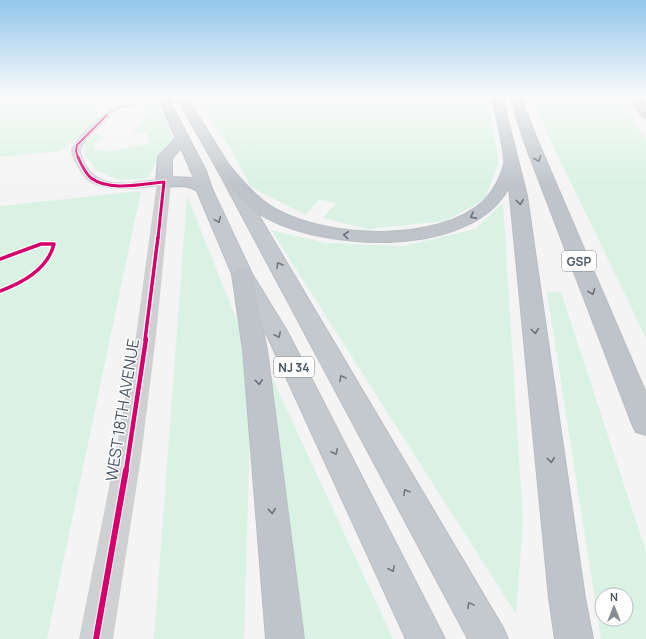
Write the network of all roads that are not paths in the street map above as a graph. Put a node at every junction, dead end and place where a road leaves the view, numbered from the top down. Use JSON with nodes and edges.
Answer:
{"nodes":[{"id":1,"x":97,"y":126,"type":"edge"},
{"id":2,"x":181,"y":126,"type":"edge"},
{"id":3,"x":196,"y":126,"type":"edge"},
{"id":4,"x":503,"y":126,"type":"edge"},
{"id":5,"x":526,"y":126,"type":"edge"},
{"id":6,"x":183,"y":139,"type":"junction"},
{"id":7,"x":511,"y":164,"type":"junction"},
{"id":8,"x":223,"y":167,"type":"junction"},
{"id":9,"x":165,"y":174,"type":"junction"},
{"id":10,"x":204,"y":189,"type":"junction"},
{"id":11,"x":242,"y":274,"type":"junction"},
{"id":12,"x":646,"y":424,"type":"edge"},
{"id":13,"x":96,"y":639,"type":"edge"},
{"id":14,"x":284,"y":639,"type":"edge"},
{"id":15,"x":426,"y":639,"type":"edge"},
{"id":16,"x":489,"y":639,"type":"edge"},
{"id":17,"x":574,"y":639,"type":"edge"}],
"edges":[{"from":1,"to":9,"type":"street"},
{"from":2,"to":6,"type":"highway","number":"NJ 34"},
{"from":3,"to":8,"type":"highway","number":"NJ 34"},
{"from":4,"to":7,"type":"highway"},
{"from":5,"to":12,"type":"highway","number":"GSP","one_way":true},
{"from":6,"to":9,"type":"highway"},
{"from":6,"to":10,"type":"highway","number":"NJ 34"},
{"from":7,"to":8,"type":"highway","one_way":true},
{"from":7,"to":17,"type":"highway","one_way":true},
{"from":16,"to":8,"type":"highway","number":"NJ 34","one_way":true},
{"from":9,"to":10,"type":"highway"},
{"from":9,"to":13,"type":"street","name":"WEST 18TH AVENUE"},
{"from":10,"to":11,"type":"highway","number":"NJ 34","one_way":true},
{"from":11,"to":14,"type":"highway","one_way":true},
{"from":11,"to":15,"type":"highway","number":"NJ 34","one_way":true}]}
